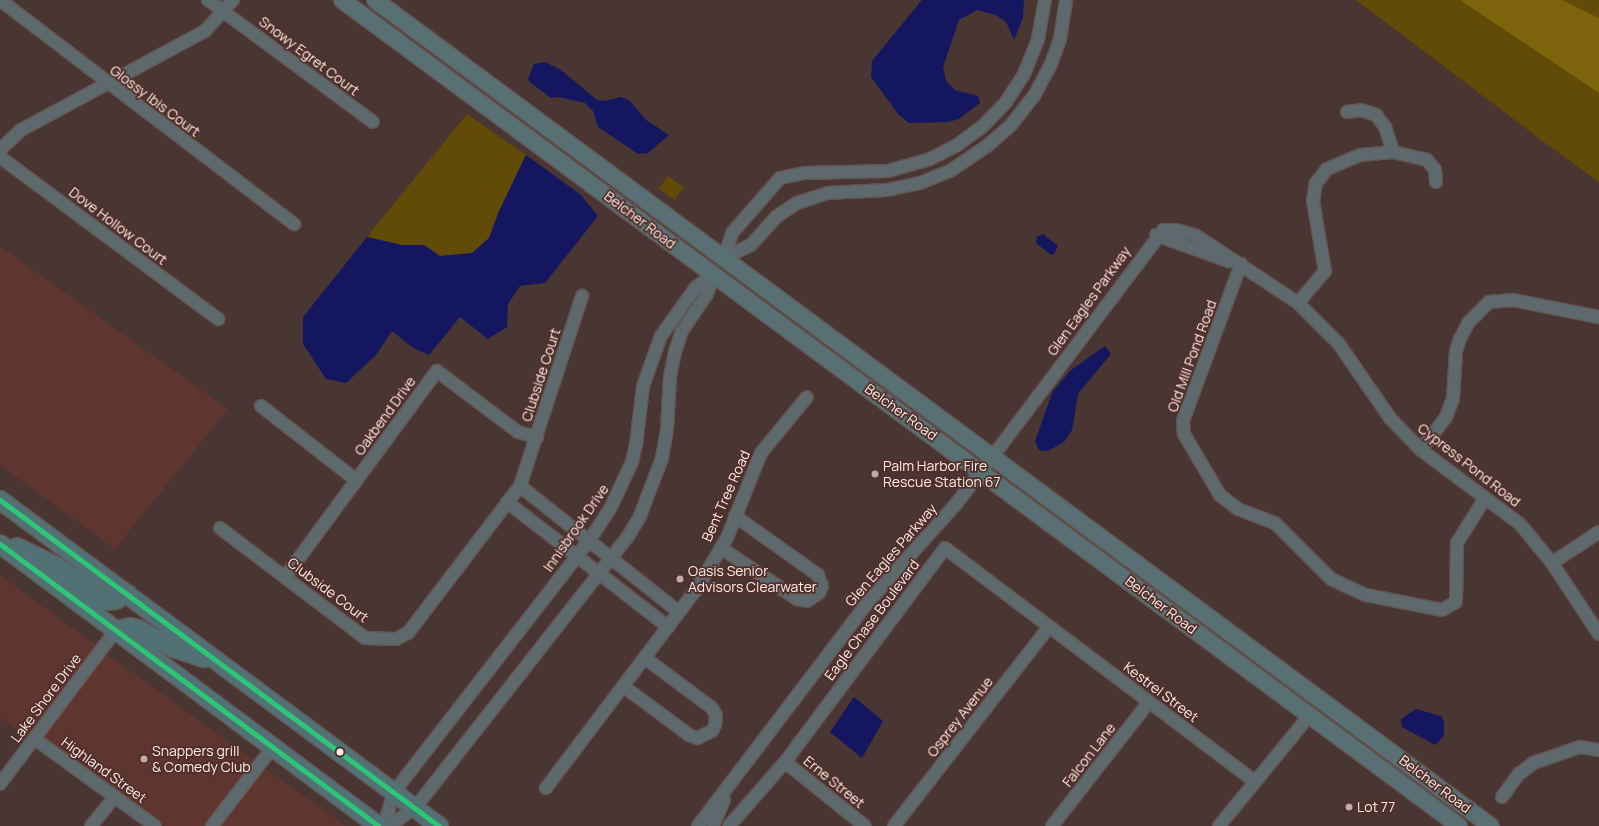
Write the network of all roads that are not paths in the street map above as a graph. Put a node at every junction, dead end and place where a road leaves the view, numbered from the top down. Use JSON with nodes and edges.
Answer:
{"nodes":[{"id":1,"x":0,"y":0,"type":"edge"},
{"id":2,"x":208,"y":0,"type":"edge"},
{"id":3,"x":233,"y":0,"type":"edge"},
{"id":4,"x":342,"y":0,"type":"edge"},
{"id":5,"x":375,"y":0,"type":"edge"},
{"id":6,"x":1044,"y":0,"type":"edge"},
{"id":7,"x":1066,"y":0,"type":"edge"},
{"id":8,"x":223,"y":11,"type":"junction"},
{"id":9,"x":107,"y":84,"type":"junction"},
{"id":10,"x":1347,"y":112,"type":"dead end"},
{"id":11,"x":373,"y":122,"type":"dead end"},
{"id":12,"x":0,"y":150,"type":"edge"},
{"id":13,"x":1393,"y":152,"type":"junction"},
{"id":14,"x":0,"y":157,"type":"edge"},
{"id":15,"x":1436,"y":182,"type":"dead end"},
{"id":16,"x":294,"y":224,"type":"dead end"},
{"id":17,"x":648,"y":226,"type":"junction"},
{"id":18,"x":1160,"y":233,"type":"joint"},
{"id":19,"x":724,"y":258,"type":"junction"},
{"id":20,"x":1241,"y":264,"type":"junction"},
{"id":21,"x":714,"y":275,"type":"junction"},
{"id":22,"x":582,"y":296,"type":"dead end"},
{"id":23,"x":1298,"y":303,"type":"junction"},
{"id":24,"x":790,"y":306,"type":"junction"},
{"id":25,"x":1599,"y":318,"type":"edge"},
{"id":26,"x":218,"y":319,"type":"dead end"},
{"id":27,"x":807,"y":397,"type":"dead end"},
{"id":28,"x":261,"y":406,"type":"dead end"},
{"id":29,"x":537,"y":437,"type":"junction"},
{"id":30,"x":1421,"y":450,"type":"junction"},
{"id":31,"x":994,"y":456,"type":"junction"},
{"id":32,"x":981,"y":472,"type":"junction"},
{"id":33,"x":356,"y":480,"type":"junction"},
{"id":34,"x":520,"y":486,"type":"junction"},
{"id":35,"x":1485,"y":498,"type":"junction"},
{"id":36,"x":0,"y":500,"type":"edge"},
{"id":37,"x":507,"y":502,"type":"junction"},
{"id":38,"x":735,"y":516,"type":"junction"},
{"id":39,"x":220,"y":528,"type":"dead end"},
{"id":40,"x":1599,"y":532,"type":"edge"},
{"id":41,"x":0,"y":538,"type":"edge"},
{"id":42,"x":589,"y":540,"type":"junction"},
{"id":43,"x":0,"y":544,"type":"edge"},
{"id":44,"x":721,"y":548,"type":"junction"},
{"id":45,"x":577,"y":556,"type":"junction"},
{"id":46,"x":611,"y":558,"type":"junction"},
{"id":47,"x":1552,"y":564,"type":"junction"},
{"id":48,"x":598,"y":574,"type":"junction"},
{"id":49,"x":285,"y":577,"type":"junction"},
{"id":50,"x":652,"y":590,"type":"junction"},
{"id":51,"x":127,"y":594,"type":"junction"},
{"id":52,"x":640,"y":605,"type":"junction"},
{"id":53,"x":679,"y":612,"type":"junction"},
{"id":54,"x":668,"y":627,"type":"junction"},
{"id":55,"x":1049,"y":627,"type":"junction"},
{"id":56,"x":116,"y":630,"type":"junction"},
{"id":57,"x":1599,"y":634,"type":"edge"},
{"id":58,"x":645,"y":658,"type":"junction"},
{"id":59,"x":220,"y":664,"type":"junction"},
{"id":60,"x":623,"y":686,"type":"junction"},
{"id":61,"x":1149,"y":702,"type":"junction"},
{"id":62,"x":1310,"y":715,"type":"junction"},
{"id":63,"x":35,"y":739,"type":"junction"},
{"id":64,"x":273,"y":747,"type":"junction"},
{"id":65,"x":1599,"y":750,"type":"edge"},
{"id":66,"x":785,"y":762,"type":"junction"},
{"id":67,"x":1254,"y":782,"type":"junction"},
{"id":68,"x":0,"y":784,"type":"edge"},
{"id":69,"x":730,"y":786,"type":"junction"},
{"id":70,"x":546,"y":788,"type":"dead end"},
{"id":71,"x":394,"y":792,"type":"junction"},
{"id":72,"x":115,"y":796,"type":"junction"},
{"id":73,"x":1502,"y":798,"type":"dead end"},
{"id":74,"x":415,"y":808,"type":"junction"},
{"id":75,"x":741,"y":812,"type":"junction"},
{"id":76,"x":91,"y":826,"type":"edge"},
{"id":77,"x":155,"y":826,"type":"edge"},
{"id":78,"x":212,"y":826,"type":"edge"},
{"id":79,"x":378,"y":826,"type":"edge"},
{"id":80,"x":384,"y":826,"type":"edge"},
{"id":81,"x":389,"y":826,"type":"edge"},
{"id":82,"x":439,"y":826,"type":"edge"},
{"id":83,"x":698,"y":826,"type":"edge"},
{"id":84,"x":713,"y":826,"type":"edge"},
{"id":85,"x":717,"y":826,"type":"edge"},
{"id":86,"x":730,"y":826,"type":"edge"},
{"id":87,"x":865,"y":826,"type":"edge"},
{"id":88,"x":894,"y":826,"type":"edge"},
{"id":89,"x":1052,"y":826,"type":"edge"},
{"id":90,"x":1219,"y":826,"type":"edge"},
{"id":91,"x":1459,"y":826,"type":"edge"},
{"id":92,"x":1491,"y":826,"type":"edge"}],
"edges":[{"from":1,"to":9,"type":"street","name":"Glossy Ibis Court"},
{"from":2,"to":8,"type":"street","name":"Snowy Egret Court"},
{"from":3,"to":8,"type":"street"},
{"from":4,"to":17,"type":"main road","name":"Belcher Road"},
{"from":5,"to":19,"type":"main road","name":"Belcher Road"},
{"from":6,"to":19,"type":"street"},
{"from":7,"to":19,"type":"street"},
{"from":8,"to":9,"type":"street"},
{"from":8,"to":11,"type":"street","name":"Snowy Egret Court"},
{"from":9,"to":12,"type":"street"},
{"from":9,"to":16,"type":"street","name":"Glossy Ibis Court"},
{"from":10,"to":13,"type":"street"},
{"from":13,"to":15,"type":"street"},
{"from":13,"to":23,"type":"street"},
{"from":14,"to":26,"type":"street","name":"Dove Hollow Court"},
{"from":17,"to":19,"type":"main road"},
{"from":17,"to":21,"type":"main road","name":"Belcher Road"},
{"from":18,"to":20,"type":"street","name":"Cypress Pond Road"},
{"from":18,"to":31,"type":"street","name":"Glen Eagles Parkway"},
{"from":19,"to":24,"type":"main road","name":"Belcher Road"},
{"from":20,"to":23,"type":"street","name":"Cypress Pond Road"},
{"from":20,"to":35,"type":"street","name":"Old Mill Pond Road"},
{"from":21,"to":24,"type":"main road"},
{"from":21,"to":32,"type":"main road","name":"Belcher Road"},
{"from":21,"to":42,"type":"street","name":"Innisbrook Drive"},
{"from":21,"to":46,"type":"street"},
{"from":22,"to":29,"type":"street","name":"Clubside Court"},
{"from":23,"to":30,"type":"street","name":"Cypress Pond Road"},
{"from":24,"to":31,"type":"main road","name":"Belcher Road"},
{"from":25,"to":30,"type":"street"},
{"from":27,"to":38,"type":"street","name":"Bent Tree Road"},
{"from":28,"to":33,"type":"street"},
{"from":29,"to":33,"type":"street","name":"Oakbend Drive"},
{"from":29,"to":34,"type":"street","name":"Clubside Court"},
{"from":30,"to":35,"type":"street","name":"Cypress Pond Road"},
{"from":31,"to":32,"type":"street","name":"Glen Eagles Parkway"},
{"from":31,"to":92,"type":"main road","name":"Belcher Road"},
{"from":32,"to":62,"type":"main road","name":"Belcher Road"},
{"from":32,"to":69,"type":"street","name":"Glen Eagles Parkway"},
{"from":33,"to":49,"type":"street","name":"Oakbend Drive"},
{"from":34,"to":37,"type":"street","name":"Clubside Court"},
{"from":34,"to":42,"type":"street"},
{"from":35,"to":47,"type":"street","name":"Cypress Pond Road"},
{"from":36,"to":51,"type":"highway"},
{"from":37,"to":45,"type":"street"},
{"from":37,"to":49,"type":"street","name":"Clubside Court"},
{"from":38,"to":44,"type":"street","name":"Bent Tree Road"},
{"from":38,"to":44,"type":"street"},
{"from":39,"to":49,"type":"street","name":"Clubside Court"},
{"from":40,"to":47,"type":"street"},
{"from":41,"to":51,"type":"highway"},
{"from":42,"to":45,"type":"street","name":"Innisbrook Drive"},
{"from":42,"to":46,"type":"street"},
{"from":43,"to":56,"type":"highway"},
{"from":44,"to":53,"type":"street","name":"Bent Tree Road"},
{"from":45,"to":48,"type":"street"},
{"from":45,"to":71,"type":"street","name":"Innisbrook Drive"},
{"from":46,"to":48,"type":"street"},
{"from":46,"to":50,"type":"street"},
{"from":47,"to":57,"type":"street","name":"Cypress Pond Road"},
{"from":48,"to":52,"type":"street"},
{"from":48,"to":74,"type":"street"},
{"from":50,"to":52,"type":"street"},
{"from":50,"to":53,"type":"street"},
{"from":51,"to":59,"type":"highway"},
{"from":52,"to":54,"type":"street"},
{"from":53,"to":54,"type":"street","name":"Bent Tree Road"},
{"from":54,"to":58,"type":"street","name":"Bent Tree Road"},
{"from":55,"to":61,"type":"street","name":"Kestrel Street"},
{"from":55,"to":66,"type":"street","name":"Eagle Chase Boulevard"},
{"from":55,"to":88,"type":"street","name":"Osprey Avenue"},
{"from":56,"to":59,"type":"highway"},
{"from":56,"to":63,"type":"street","name":"Lake Shore Drive"},
{"from":56,"to":64,"type":"highway"},
{"from":58,"to":60,"type":"street","name":"Bent Tree Road"},
{"from":58,"to":60,"type":"street"},
{"from":59,"to":71,"type":"highway"},
{"from":60,"to":70,"type":"street","name":"Bent Tree Road"},
{"from":61,"to":67,"type":"street","name":"Kestrel Street"},
{"from":61,"to":89,"type":"street","name":"Falcon Lane"},
{"from":62,"to":67,"type":"street"},
{"from":62,"to":91,"type":"main road","name":"Belcher Road"},
{"from":63,"to":68,"type":"street","name":"Lake Shore Drive"},
{"from":63,"to":72,"type":"street","name":"Highland Street"},
{"from":64,"to":78,"type":"street"},
{"from":64,"to":79,"type":"highway"},
{"from":65,"to":73,"type":"street"},
{"from":66,"to":75,"type":"street","name":"Eagle Chase Boulevard"},
{"from":66,"to":87,"type":"street","name":"Erne Street"},
{"from":67,"to":90,"type":"street"},
{"from":69,"to":83,"type":"street","name":"Glen Eagles Parkway"},
{"from":69,"to":84,"type":"street","name":"Glen Eagles Parkway"},
{"from":71,"to":74,"type":"highway"},
{"from":71,"to":80,"type":"street","name":"Innisbrook Drive"},
{"from":72,"to":76,"type":"street"},
{"from":72,"to":77,"type":"street","name":"Highland Street"},
{"from":74,"to":81,"type":"street"},
{"from":74,"to":82,"type":"highway"},
{"from":75,"to":85,"type":"street","name":"Eagle Chase Boulevard"},
{"from":75,"to":86,"type":"street","name":"Eagle Chase Boulevard"}]}
